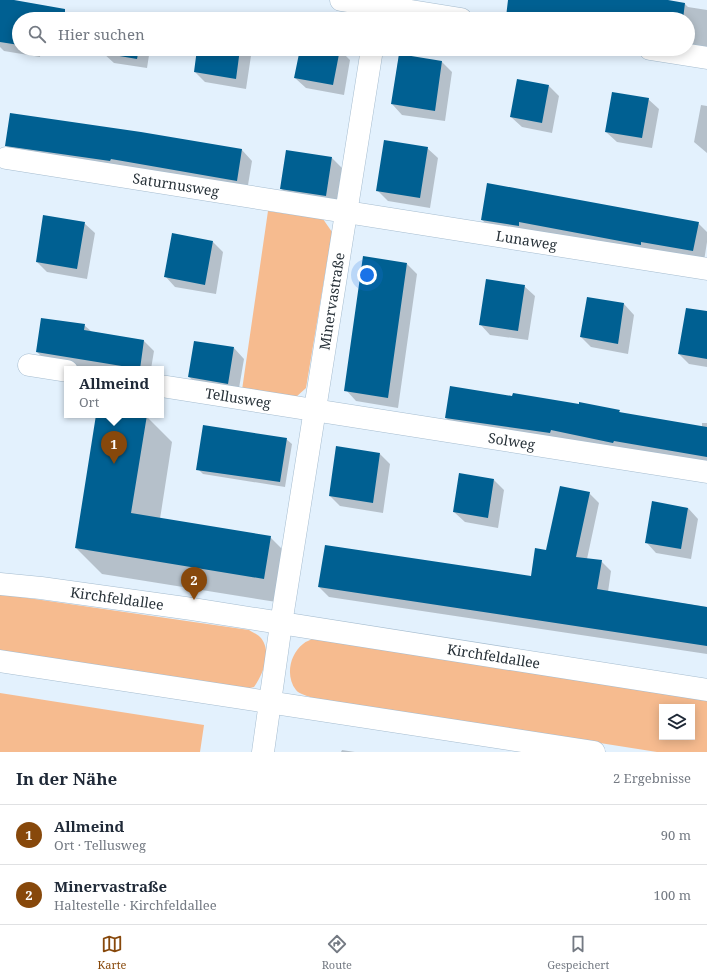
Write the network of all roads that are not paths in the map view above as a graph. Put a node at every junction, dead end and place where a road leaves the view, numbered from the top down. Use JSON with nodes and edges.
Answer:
{"nodes":[{"id":1,"x":341,"y":0,"type":"edge"},
{"id":2,"x":378,"y":8,"type":"edge"},
{"id":3,"x":408,"y":12,"type":"edge"},
{"id":4,"x":371,"y":56,"type":"edge"},
{"id":5,"x":694,"y":56,"type":"edge"},
{"id":6,"x":707,"y":58,"type":"edge"},
{"id":7,"x":6,"y":158,"type":"dead end"},
{"id":8,"x":347,"y":212,"type":"junction"},
{"id":9,"x":707,"y":269,"type":"edge"},
{"id":10,"x":30,"y":365,"type":"dead end"},
{"id":11,"x":64,"y":371,"type":"edge"},
{"id":12,"x":164,"y":386,"type":"edge"},
{"id":13,"x":316,"y":411,"type":"junction"},
{"id":14,"x":707,"y":472,"type":"edge"},
{"id":15,"x":0,"y":584,"type":"edge"},
{"id":16,"x":281,"y":624,"type":"junction"},
{"id":17,"x":0,"y":661,"type":"edge"},
{"id":18,"x":707,"y":690,"type":"edge"},
{"id":19,"x":271,"y":702,"type":"junction"},
{"id":20,"x":263,"y":752,"type":"edge"},
{"id":21,"x":594,"y":752,"type":"edge"}],
"edges":[{"from":1,"to":2,"type":"street"},
{"from":2,"to":3,"type":"street"},
{"from":4,"to":8,"type":"street","name":"Minervastraße"},
{"from":5,"to":6,"type":"street"},
{"from":7,"to":8,"type":"street","name":"Saturnusweg"},
{"from":8,"to":9,"type":"street","name":"Lunaweg"},
{"from":8,"to":13,"type":"street","name":"Minervastraße"},
{"from":10,"to":11,"type":"street"},
{"from":12,"to":13,"type":"street","name":"Tellusweg"},
{"from":13,"to":14,"type":"street","name":"Solweg"},
{"from":13,"to":16,"type":"street","name":"Minervastraße"},
{"from":15,"to":16,"type":"street","name":"Kirchfeldallee"},
{"from":16,"to":18,"type":"street","name":"Kirchfeldallee"},
{"from":16,"to":19,"type":"street"},
{"from":17,"to":19,"type":"street"},
{"from":19,"to":20,"type":"street"},
{"from":19,"to":21,"type":"street"}]}
